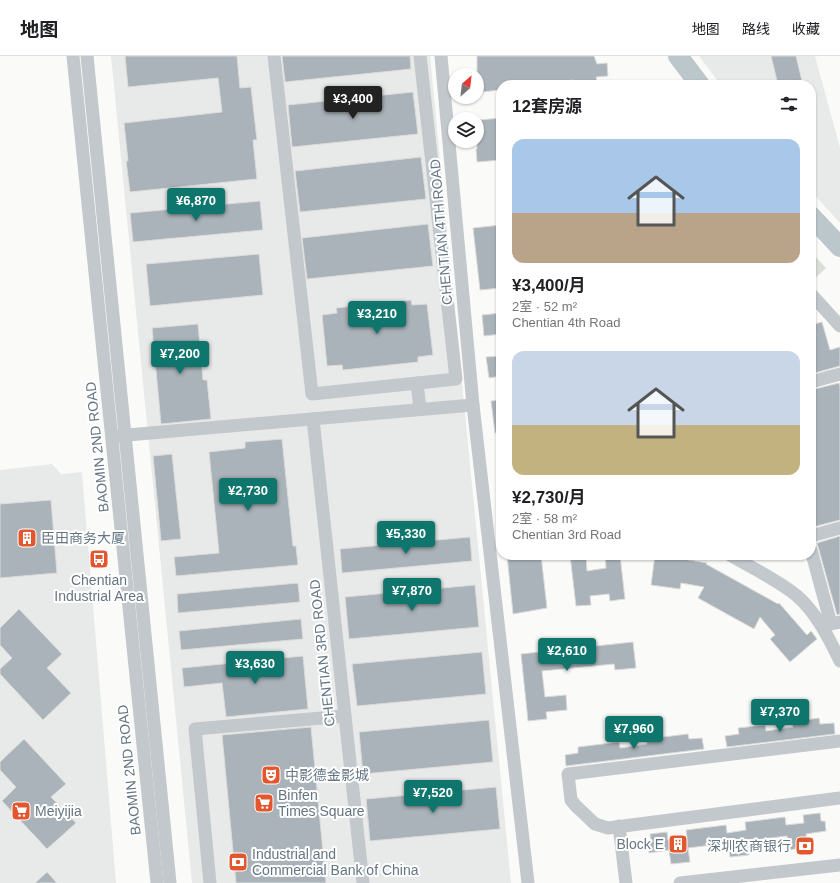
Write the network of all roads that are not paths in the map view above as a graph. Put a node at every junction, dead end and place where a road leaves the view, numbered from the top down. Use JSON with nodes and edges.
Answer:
{"nodes":[{"id":1,"x":73,"y":56,"type":"edge"},
{"id":2,"x":87,"y":56,"type":"edge"},
{"id":3,"x":274,"y":56,"type":"edge"},
{"id":4,"x":420,"y":56,"type":"edge"},
{"id":5,"x":441,"y":56,"type":"edge"},
{"id":6,"x":816,"y":300,"type":"edge"},
{"id":7,"x":840,"y":326,"type":"edge"},
{"id":8,"x":840,"y":374,"type":"edge"},
{"id":9,"x":816,"y":381,"type":"edge"},
{"id":10,"x":417,"y":383,"type":"junction"},
{"id":11,"x":473,"y":405,"type":"junction"},
{"id":12,"x":420,"y":410,"type":"junction"},
{"id":13,"x":313,"y":419,"type":"junction"},
{"id":14,"x":125,"y":435,"type":"junction"},
{"id":15,"x":112,"y":437,"type":"junction"},
{"id":16,"x":840,"y":528,"type":"edge"},
{"id":17,"x":816,"y":535,"type":"edge"},
{"id":18,"x":739,"y":560,"type":"edge"},
{"id":19,"x":814,"y":560,"type":"edge"},
{"id":20,"x":840,"y":622,"type":"edge"},
{"id":21,"x":840,"y":661,"type":"edge"},
{"id":22,"x":345,"y":716,"type":"junction"},
{"id":23,"x":840,"y":741,"type":"edge"},
{"id":24,"x":840,"y":798,"type":"edge"},
{"id":25,"x":618,"y":826,"type":"junction"},
{"id":26,"x":167,"y":852,"type":"junction"},
{"id":27,"x":154,"y":853,"type":"junction"},
{"id":28,"x":840,"y":865,"type":"edge"},
{"id":29,"x":157,"y":883,"type":"edge"},
{"id":30,"x":170,"y":883,"type":"edge"},
{"id":31,"x":210,"y":883,"type":"edge"},
{"id":32,"x":363,"y":883,"type":"edge"},
{"id":33,"x":528,"y":883,"type":"edge"},
{"id":34,"x":626,"y":883,"type":"edge"},
{"id":35,"x":680,"y":883,"type":"edge"}],
"edges":[{"from":1,"to":15,"type":"street","name":"BAOMIN 2ND ROAD"},
{"from":2,"to":14,"type":"street","name":"BAOMIN 2ND ROAD"},
{"from":3,"to":10,"type":"street"},
{"from":4,"to":10,"type":"street"},
{"from":5,"to":11,"type":"street","name":"CHENTIAN 4TH ROAD"},
{"from":6,"to":7,"type":"street"},
{"from":8,"to":9,"type":"street"},
{"from":10,"to":12,"type":"street"},
{"from":11,"to":12,"type":"street"},
{"from":11,"to":33,"type":"street","name":"CHENTIAN 4TH ROAD"},
{"from":12,"to":13,"type":"street"},
{"from":13,"to":14,"type":"street"},
{"from":13,"to":22,"type":"street","name":"CHENTIAN 3RD ROAD"},
{"from":14,"to":15,"type":"street"},
{"from":14,"to":26,"type":"street","name":"BAOMIN 2ND ROAD"},
{"from":15,"to":27,"type":"street","name":"BAOMIN 2ND ROAD"},
{"from":16,"to":17,"type":"street"},
{"from":18,"to":21,"type":"street"},
{"from":19,"to":20,"type":"street"},
{"from":22,"to":31,"type":"street"},
{"from":22,"to":32,"type":"street","name":"CHENTIAN 3RD ROAD"},
{"from":23,"to":25,"type":"street"},
{"from":24,"to":25,"type":"street"},
{"from":25,"to":34,"type":"street"},
{"from":26,"to":27,"type":"street"},
{"from":26,"to":30,"type":"street","name":"BAOMIN 2ND ROAD"},
{"from":27,"to":29,"type":"street","name":"BAOMIN 2ND ROAD"},
{"from":28,"to":35,"type":"street"}]}
